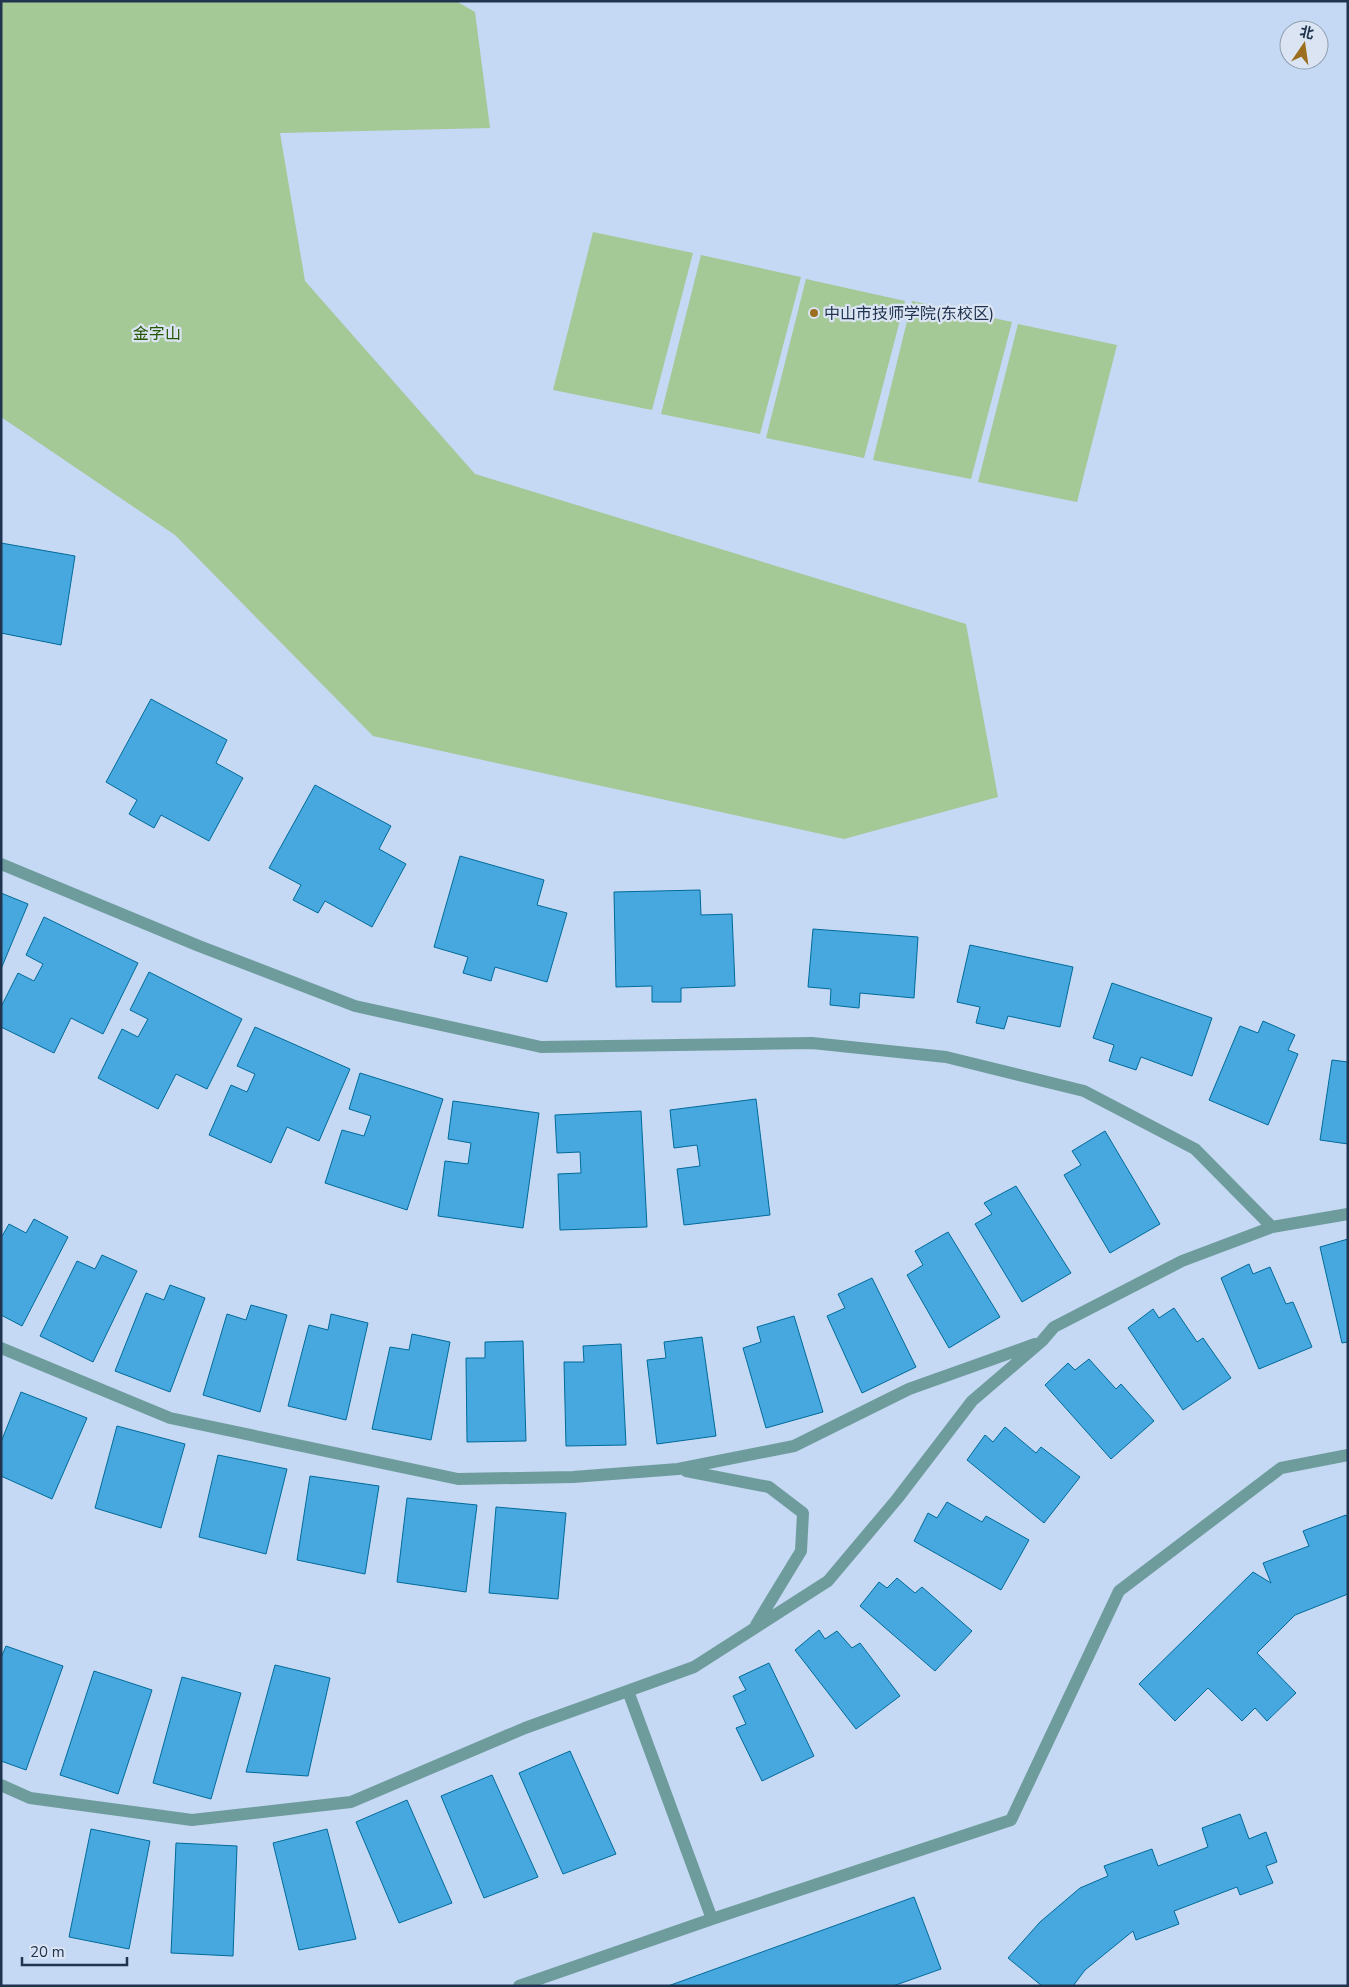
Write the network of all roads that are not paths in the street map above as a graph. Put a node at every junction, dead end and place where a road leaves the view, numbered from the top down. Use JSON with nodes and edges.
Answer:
{"nodes":[{"id":1,"x":1,"y":864,"type":"edge"},
{"id":2,"x":1348,"y":1214,"type":"edge"},
{"id":3,"x":1272,"y":1227,"type":"junction"},
{"id":4,"x":1042,"y":1341,"type":"junction"},
{"id":5,"x":1,"y":1348,"type":"edge"},
{"id":6,"x":1348,"y":1455,"type":"edge"},
{"id":7,"x":678,"y":1469,"type":"junction"},
{"id":8,"x":753,"y":1629,"type":"junction"},
{"id":9,"x":628,"y":1691,"type":"junction"},
{"id":10,"x":1,"y":1785,"type":"edge"},
{"id":11,"x":712,"y":1919,"type":"junction"},
{"id":12,"x":519,"y":1986,"type":"edge"}],
"edges":[{"from":1,"to":3,"type":"street"},
{"from":2,"to":3,"type":"street"},
{"from":3,"to":4,"type":"street"},
{"from":4,"to":7,"type":"street"},
{"from":4,"to":8,"type":"street"},
{"from":5,"to":7,"type":"street"},
{"from":6,"to":11,"type":"street"},
{"from":7,"to":8,"type":"street"},
{"from":8,"to":9,"type":"street"},
{"from":9,"to":10,"type":"street"},
{"from":9,"to":11,"type":"street"},
{"from":11,"to":12,"type":"street"}]}
